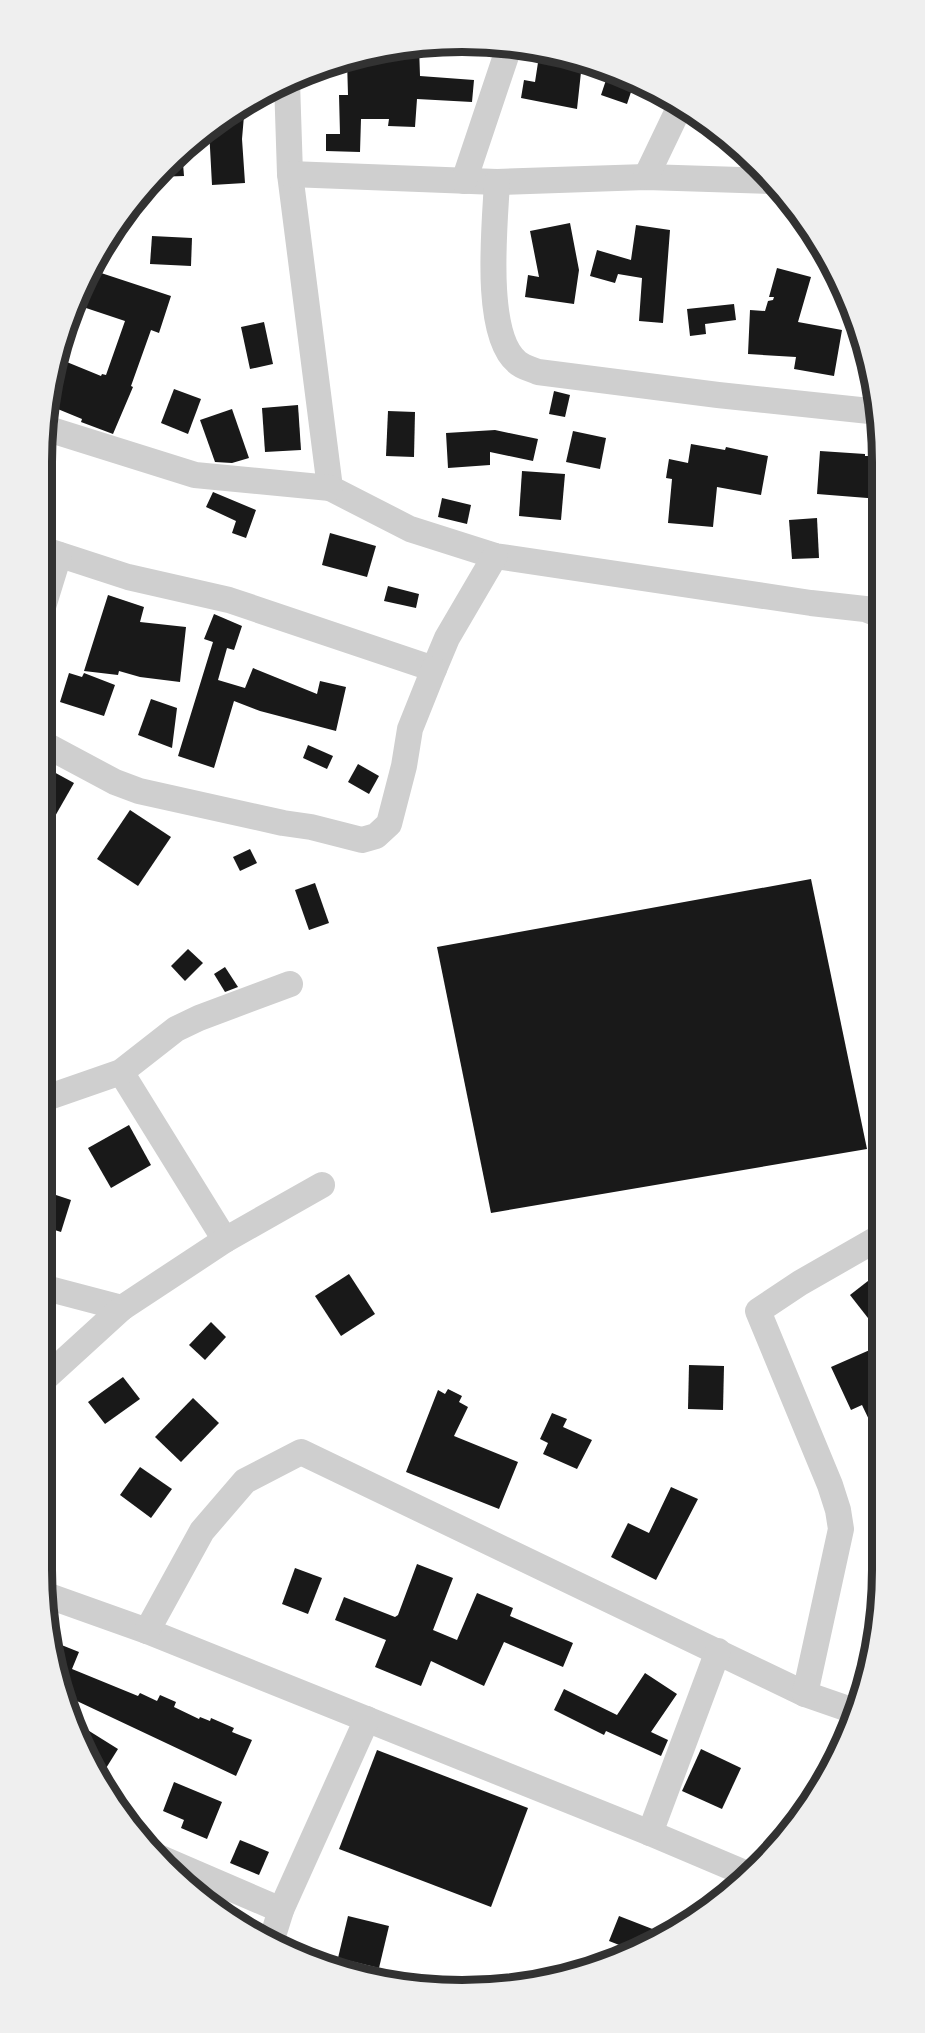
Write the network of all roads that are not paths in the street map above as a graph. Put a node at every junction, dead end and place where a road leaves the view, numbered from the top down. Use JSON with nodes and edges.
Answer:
{"nodes":[{"id":1,"x":506,"y":55,"type":"edge"},
{"id":2,"x":287,"y":92,"type":"edge"},
{"id":3,"x":677,"y":113,"type":"edge"},
{"id":4,"x":290,"y":174,"type":"junction"},
{"id":5,"x":646,"y":177,"type":"junction"},
{"id":6,"x":464,"y":181,"type":"junction"},
{"id":7,"x":760,"y":181,"type":"edge"},
{"id":8,"x":497,"y":182,"type":"junction"},
{"id":9,"x":869,"y":411,"type":"edge"},
{"id":10,"x":54,"y":431,"type":"edge"},
{"id":11,"x":330,"y":488,"type":"junction"},
{"id":12,"x":52,"y":552,"type":"edge"},
{"id":13,"x":495,"y":556,"type":"junction"},
{"id":14,"x":872,"y":612,"type":"edge"},
{"id":15,"x":434,"y":669,"type":"junction"},
{"id":16,"x":52,"y":748,"type":"edge"},
{"id":17,"x":290,"y":984,"type":"dead end"},
{"id":18,"x":121,"y":1072,"type":"junction"},
{"id":19,"x":52,"y":1096,"type":"edge"},
{"id":20,"x":322,"y":1185,"type":"dead end"},
{"id":21,"x":225,"y":1240,"type":"junction"},
{"id":22,"x":872,"y":1242,"type":"edge"},
{"id":23,"x":52,"y":1290,"type":"edge"},
{"id":24,"x":122,"y":1308,"type":"junction"},
{"id":25,"x":52,"y":1372,"type":"edge"},
{"id":26,"x":53,"y":1598,"type":"edge"},
{"id":27,"x":147,"y":1631,"type":"junction"},
{"id":28,"x":718,"y":1652,"type":"junction"},
{"id":29,"x":805,"y":1694,"type":"junction"},
{"id":30,"x":848,"y":1709,"type":"edge"},
{"id":31,"x":367,"y":1719,"type":"junction"},
{"id":32,"x":650,"y":1833,"type":"junction"},
{"id":33,"x":179,"y":1866,"type":"edge"},
{"id":34,"x":736,"y":1876,"type":"edge"},
{"id":35,"x":281,"y":1910,"type":"junction"},
{"id":36,"x":273,"y":1934,"type":"edge"}],
"edges":[{"from":1,"to":6,"type":"street"},
{"from":2,"to":4,"type":"street"},
{"from":3,"to":5,"type":"street"},
{"from":4,"to":6,"type":"street"},
{"from":4,"to":11,"type":"street"},
{"from":5,"to":7,"type":"street"},
{"from":5,"to":8,"type":"street"},
{"from":6,"to":8,"type":"street"},
{"from":8,"to":9,"type":"street"},
{"from":10,"to":11,"type":"street"},
{"from":11,"to":13,"type":"street"},
{"from":12,"to":15,"type":"street"},
{"from":13,"to":14,"type":"street"},
{"from":13,"to":15,"type":"street"},
{"from":15,"to":16,"type":"street"},
{"from":17,"to":18,"type":"street"},
{"from":18,"to":19,"type":"street"},
{"from":18,"to":21,"type":"street"},
{"from":20,"to":21,"type":"street"},
{"from":21,"to":24,"type":"street"},
{"from":22,"to":29,"type":"street"},
{"from":23,"to":24,"type":"street"},
{"from":24,"to":25,"type":"street"},
{"from":26,"to":27,"type":"street"},
{"from":27,"to":28,"type":"street"},
{"from":27,"to":31,"type":"street"},
{"from":28,"to":29,"type":"street"},
{"from":28,"to":32,"type":"street"},
{"from":29,"to":30,"type":"street"},
{"from":31,"to":32,"type":"street"},
{"from":31,"to":35,"type":"street"},
{"from":32,"to":34,"type":"street"},
{"from":33,"to":35,"type":"street"},
{"from":35,"to":36,"type":"street"}]}
